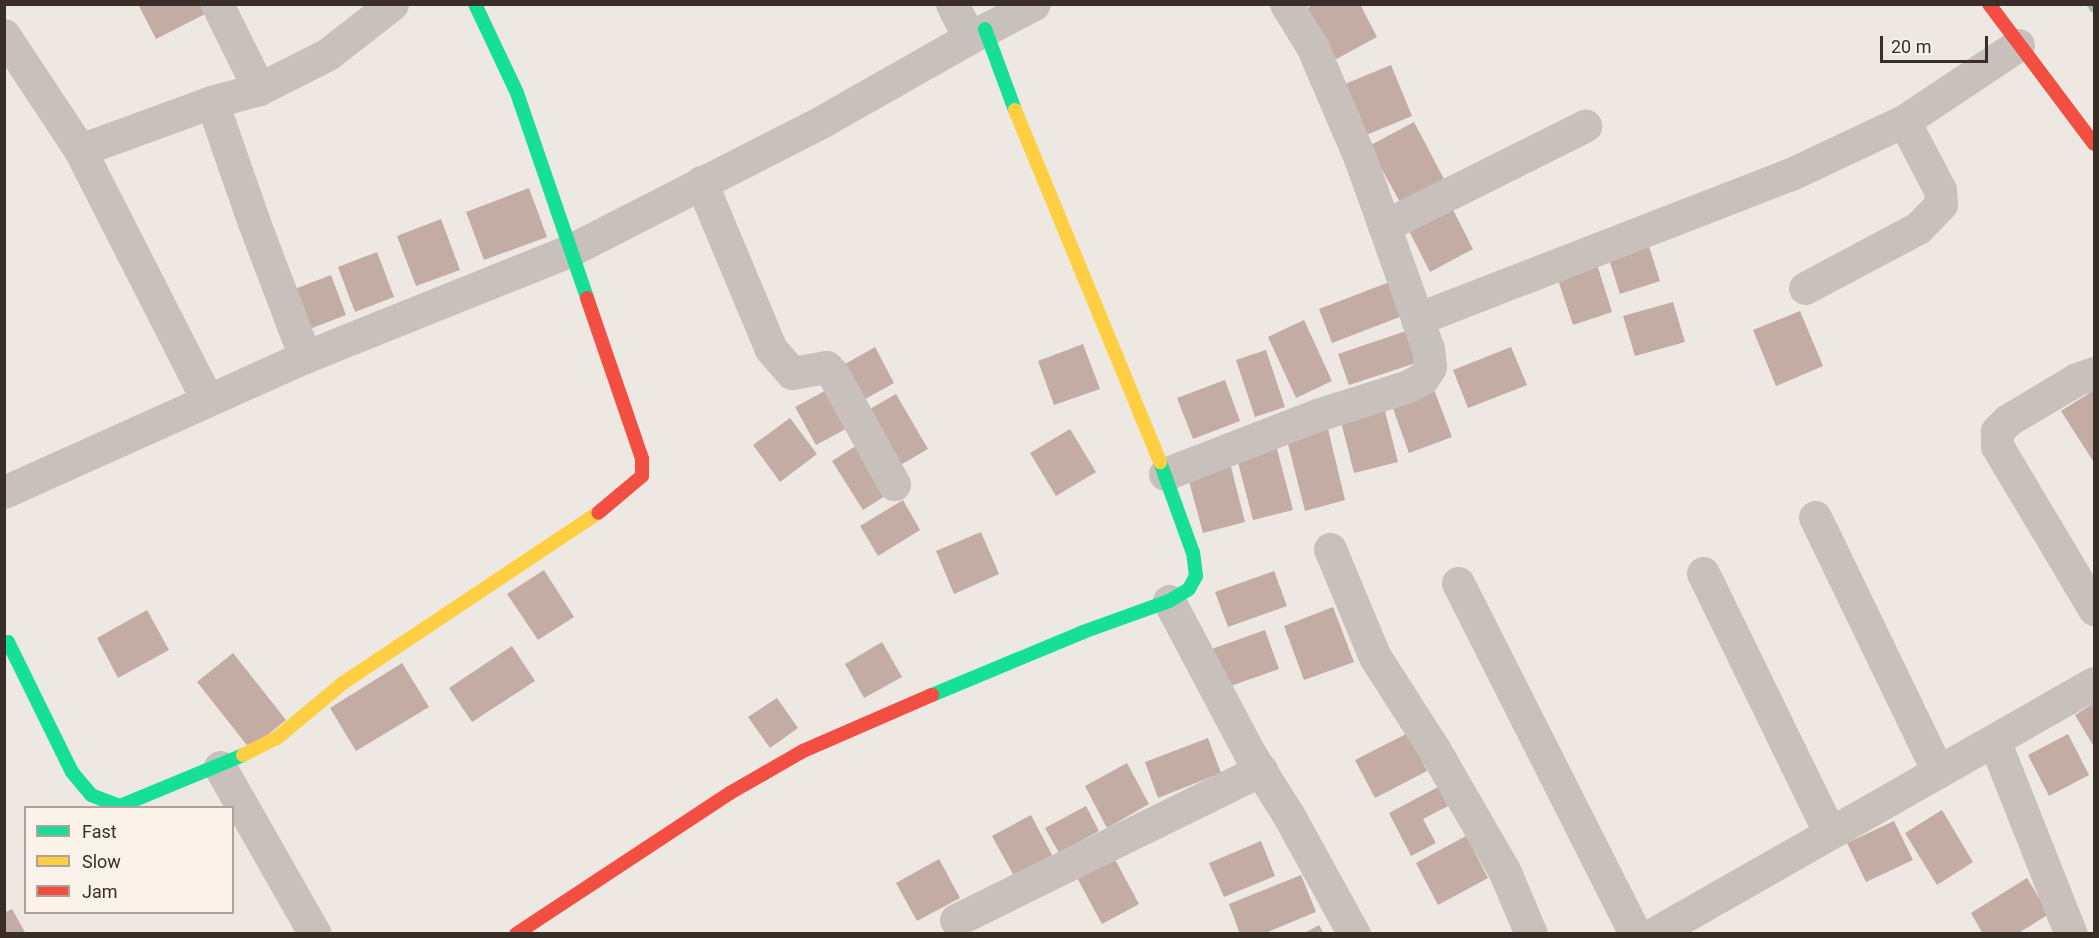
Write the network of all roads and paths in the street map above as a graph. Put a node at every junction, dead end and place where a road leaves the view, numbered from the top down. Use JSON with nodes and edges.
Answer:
{"nodes":[{"id":1,"x":217,"y":4,"type":"edge"},
{"id":2,"x":392,"y":4,"type":"edge"},
{"id":3,"x":476,"y":4,"type":"edge"},
{"id":4,"x":952,"y":4,"type":"edge"},
{"id":5,"x":1034,"y":4,"type":"edge"},
{"id":6,"x":1286,"y":4,"type":"edge"},
{"id":7,"x":1989,"y":4,"type":"edge"},
{"id":8,"x":977,"y":33,"type":"junction"},
{"id":9,"x":4,"y":35,"type":"edge"},
{"id":10,"x":2018,"y":45,"type":"junction"},
{"id":11,"x":259,"y":89,"type":"junction"},
{"id":12,"x":212,"y":102,"type":"junction"},
{"id":13,"x":1904,"y":121,"type":"junction"},
{"id":14,"x":1585,"y":126,"type":"dead end"},
{"id":15,"x":2094,"y":144,"type":"edge"},
{"id":16,"x":80,"y":150,"type":"junction"},
{"id":17,"x":701,"y":182,"type":"junction"},
{"id":18,"x":1384,"y":226,"type":"junction"},
{"id":19,"x":569,"y":251,"type":"junction"},
{"id":20,"x":1805,"y":288,"type":"dead end"},
{"id":21,"x":1417,"y":319,"type":"junction"},
{"id":22,"x":304,"y":357,"type":"junction"},
{"id":23,"x":2094,"y":373,"type":"edge"},
{"id":24,"x":207,"y":399,"type":"junction"},
{"id":25,"x":1165,"y":474,"type":"junction"},
{"id":26,"x":894,"y":484,"type":"dead end"},
{"id":27,"x":4,"y":492,"type":"edge"},
{"id":28,"x":1815,"y":517,"type":"dead end"},
{"id":29,"x":1330,"y":549,"type":"dead end"},
{"id":30,"x":1703,"y":573,"type":"dead end"},
{"id":31,"x":1458,"y":583,"type":"dead end"},
{"id":32,"x":1169,"y":601,"type":"junction"},
{"id":33,"x":2094,"y":609,"type":"edge"},
{"id":34,"x":4,"y":643,"type":"edge"},
{"id":35,"x":2094,"y":683,"type":"edge"},
{"id":36,"x":1994,"y":740,"type":"junction"},
{"id":37,"x":220,"y":767,"type":"junction"},
{"id":38,"x":1261,"y":770,"type":"junction"},
{"id":39,"x":1938,"y":772,"type":"junction"},
{"id":40,"x":1830,"y":833,"type":"junction"},
{"id":41,"x":956,"y":920,"type":"dead end"},
{"id":42,"x":315,"y":933,"type":"edge"},
{"id":43,"x":516,"y":933,"type":"edge"},
{"id":44,"x":1354,"y":933,"type":"edge"},
{"id":45,"x":1531,"y":933,"type":"edge"},
{"id":46,"x":1635,"y":933,"type":"edge"},
{"id":47,"x":1653,"y":933,"type":"edge"},
{"id":48,"x":2071,"y":933,"type":"edge"}],
"edges":[{"from":1,"to":11,"type":"street"},
{"from":2,"to":11,"type":"street"},
{"from":3,"to":19,"type":"street"},
{"from":4,"to":8,"type":"street"},
{"from":5,"to":8,"type":"street"},
{"from":6,"to":18,"type":"street"},
{"from":7,"to":10,"type":"street"},
{"from":8,"to":17,"type":"street"},
{"from":8,"to":25,"type":"street"},
{"from":9,"to":16,"type":"street"},
{"from":10,"to":13,"type":"street"},
{"from":10,"to":15,"type":"street"},
{"from":11,"to":12,"type":"street"},
{"from":12,"to":16,"type":"street"},
{"from":12,"to":22,"type":"street"},
{"from":13,"to":20,"type":"street"},
{"from":13,"to":21,"type":"street"},
{"from":14,"to":18,"type":"street"},
{"from":16,"to":24,"type":"street"},
{"from":17,"to":19,"type":"street"},
{"from":17,"to":26,"type":"street"},
{"from":18,"to":21,"type":"street"},
{"from":19,"to":22,"type":"street"},
{"from":19,"to":37,"type":"street"},
{"from":21,"to":25,"type":"street"},
{"from":22,"to":24,"type":"street"},
{"from":23,"to":33,"type":"street"},
{"from":24,"to":27,"type":"street"},
{"from":25,"to":32,"type":"street"},
{"from":28,"to":39,"type":"street"},
{"from":29,"to":45,"type":"street"},
{"from":30,"to":40,"type":"street"},
{"from":31,"to":46,"type":"street"},
{"from":32,"to":38,"type":"street"},
{"from":32,"to":43,"type":"street"},
{"from":34,"to":37,"type":"street"},
{"from":35,"to":36,"type":"street"},
{"from":36,"to":39,"type":"street"},
{"from":36,"to":48,"type":"street"},
{"from":37,"to":42,"type":"street"},
{"from":38,"to":41,"type":"street"},
{"from":38,"to":44,"type":"street"},
{"from":39,"to":40,"type":"street"},
{"from":40,"to":47,"type":"street"}]}
